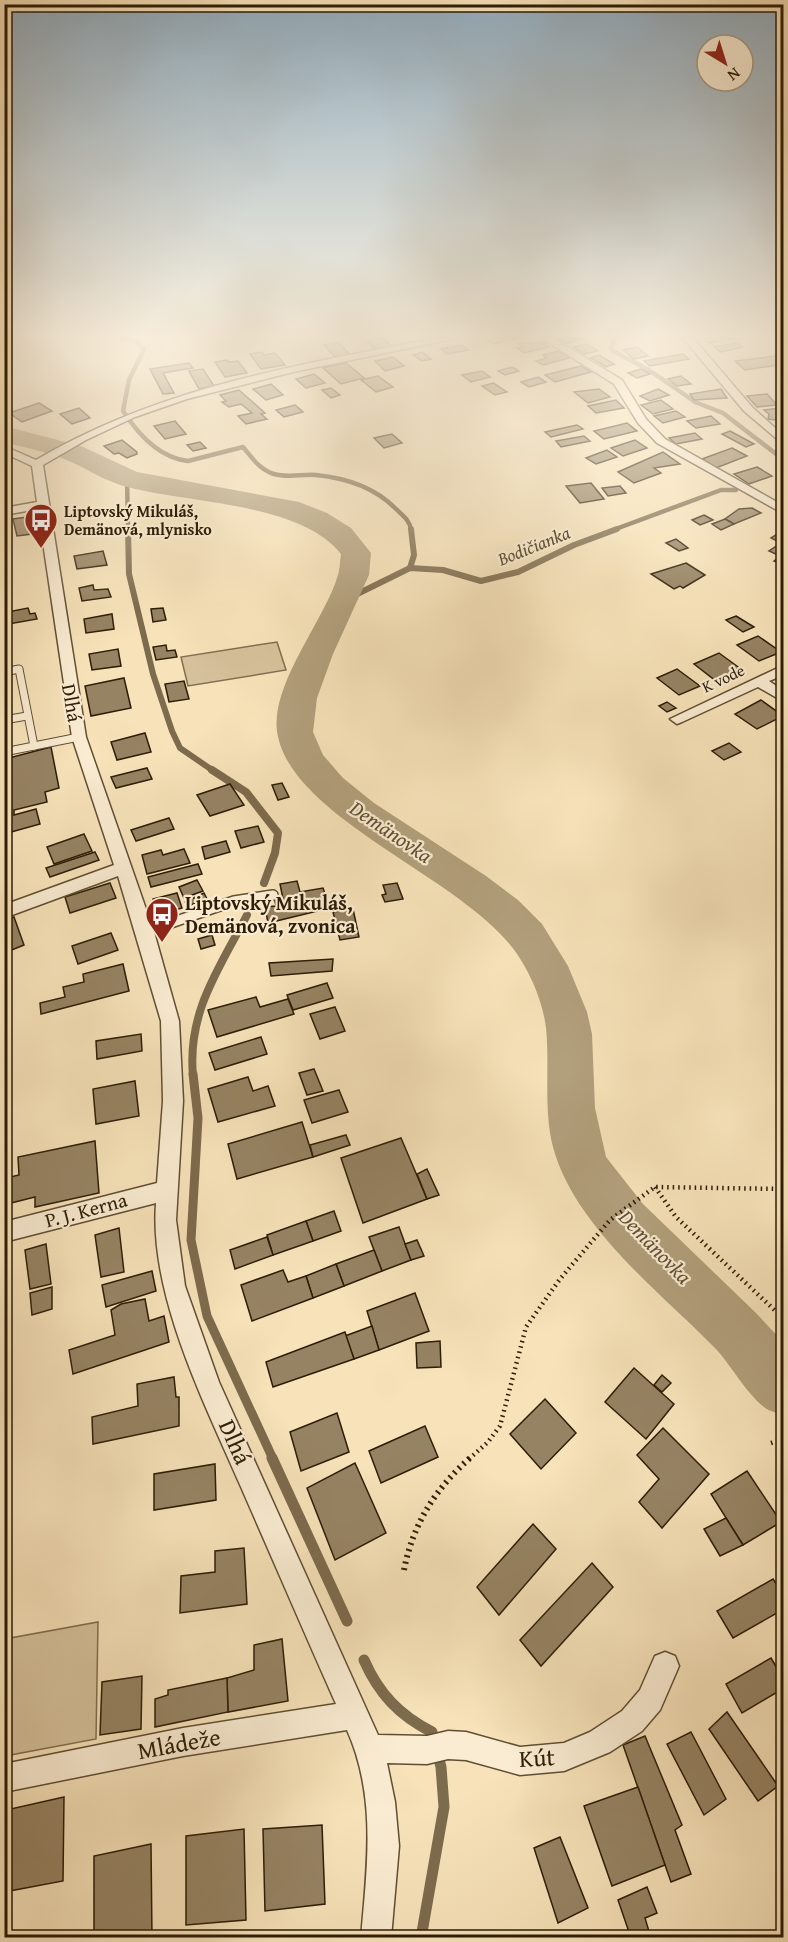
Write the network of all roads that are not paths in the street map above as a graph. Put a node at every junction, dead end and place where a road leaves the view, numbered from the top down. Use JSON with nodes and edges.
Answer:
{"nodes":[{"id":1,"x":101,"y":429,"type":"edge"},
{"id":2,"x":649,"y":429,"type":"edge"},
{"id":3,"x":769,"y":429,"type":"edge"},
{"id":4,"x":783,"y":442,"type":"edge"},
{"id":5,"x":4,"y":449,"type":"edge"},
{"id":6,"x":37,"y":464,"type":"junction"},
{"id":7,"x":42,"y":505,"type":"junction"},
{"id":8,"x":783,"y":511,"type":"edge"},
{"id":9,"x":4,"y":512,"type":"edge"},
{"id":10,"x":783,"y":669,"type":"edge"},
{"id":11,"x":4,"y":672,"type":"edge"},
{"id":12,"x":759,"y":681,"type":"junction"},
{"id":13,"x":783,"y":698,"type":"edge"},
{"id":14,"x":27,"y":716,"type":"junction"},
{"id":15,"x":677,"y":718,"type":"dead end"},
{"id":16,"x":4,"y":720,"type":"edge"},
{"id":17,"x":79,"y":737,"type":"junction"},
{"id":18,"x":34,"y":746,"type":"junction"},
{"id":19,"x":4,"y":752,"type":"edge"},
{"id":20,"x":122,"y":868,"type":"junction"},
{"id":21,"x":273,"y":895,"type":"dead end"},
{"id":22,"x":4,"y":912,"type":"edge"},
{"id":23,"x":145,"y":932,"type":"junction"},
{"id":24,"x":168,"y":1190,"type":"junction"},
{"id":25,"x":4,"y":1232,"type":"edge"},
{"id":26,"x":665,"y":1666,"type":"dead end"},
{"id":27,"x":355,"y":1715,"type":"junction"},
{"id":28,"x":370,"y":1749,"type":"junction"},
{"id":29,"x":4,"y":1778,"type":"edge"},
{"id":30,"x":376,"y":1938,"type":"edge"}],
"edges":[{"from":1,"to":6,"type":"street"},
{"from":2,"to":8,"type":"street"},
{"from":3,"to":4,"type":"street"},
{"from":5,"to":6,"type":"street"},
{"from":6,"to":7,"type":"street","name":"Dlhá"},
{"from":7,"to":9,"type":"street"},
{"from":7,"to":17,"type":"street","name":"Dlhá"},
{"from":10,"to":12,"type":"street","name":"K vode"},
{"from":11,"to":14,"type":"lane"},
{"from":12,"to":13,"type":"street"},
{"from":12,"to":15,"type":"street","name":"K vode"},
{"from":14,"to":16,"type":"lane"},
{"from":14,"to":18,"type":"lane"},
{"from":17,"to":18,"type":"lane"},
{"from":17,"to":20,"type":"street","name":"Dlhá"},
{"from":18,"to":19,"type":"lane"},
{"from":20,"to":22,"type":"street"},
{"from":20,"to":23,"type":"street","name":"Dlhá"},
{"from":21,"to":23,"type":"lane"},
{"from":23,"to":24,"type":"street","name":"Dlhá"},
{"from":24,"to":25,"type":"street","name":"P. J. Kerna"},
{"from":24,"to":27,"type":"street","name":"Dlhá"},
{"from":26,"to":28,"type":"street","name":"Kút"},
{"from":27,"to":28,"type":"street","name":"Dlhá"},
{"from":27,"to":29,"type":"street","name":"Mládeže"},
{"from":28,"to":30,"type":"street","name":"Dlhá"}]}
